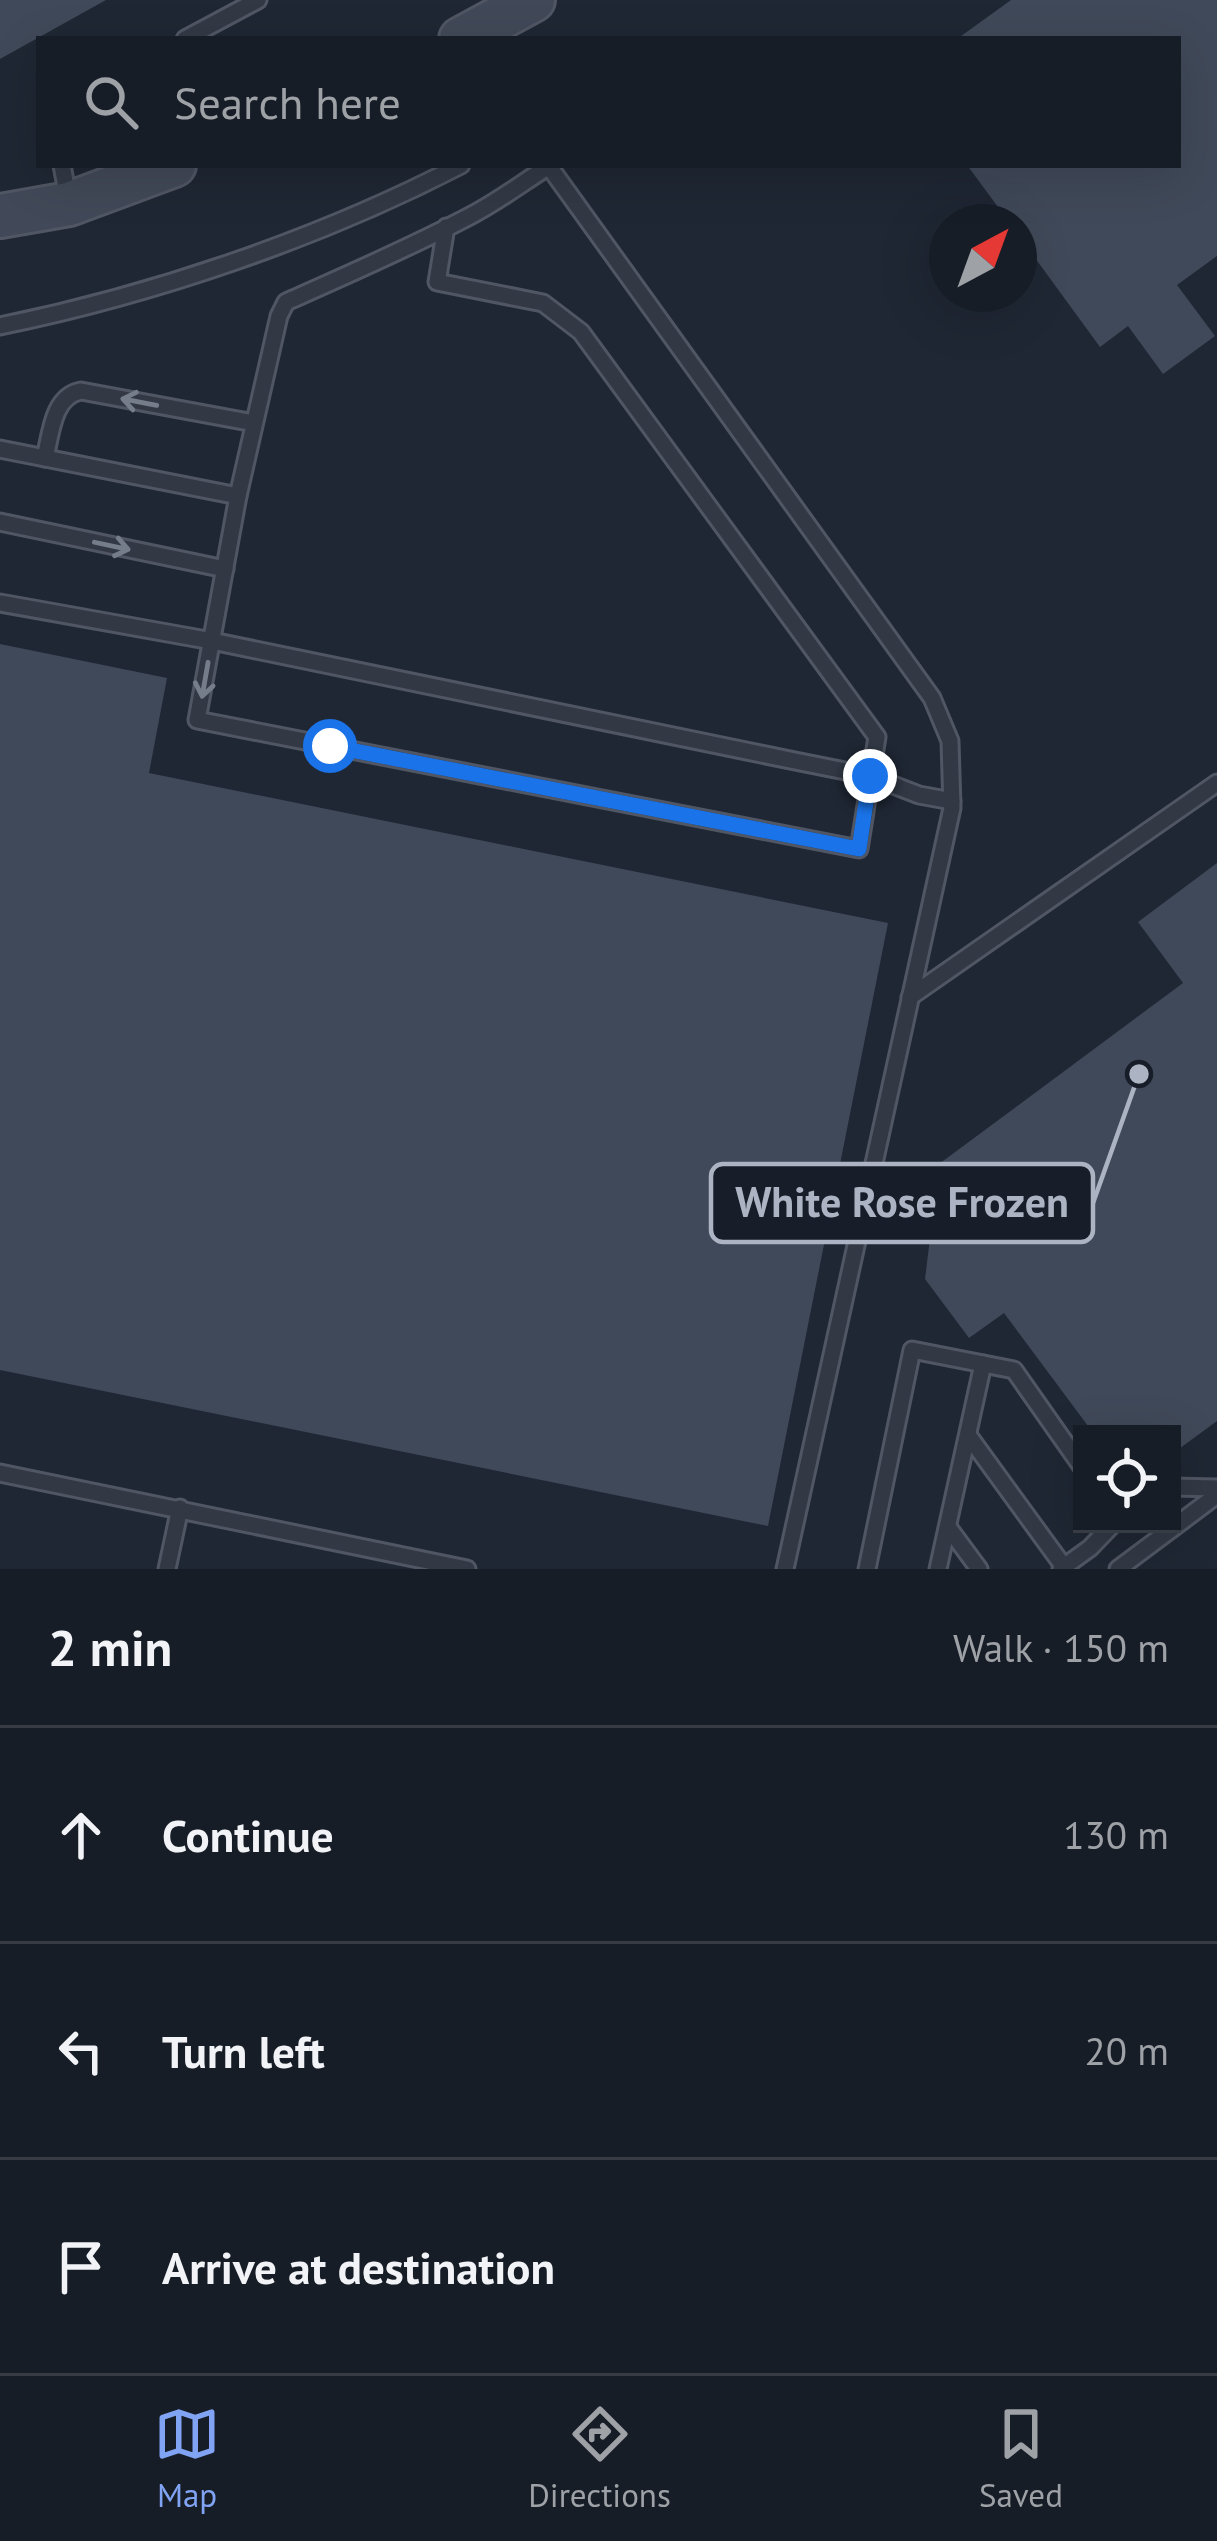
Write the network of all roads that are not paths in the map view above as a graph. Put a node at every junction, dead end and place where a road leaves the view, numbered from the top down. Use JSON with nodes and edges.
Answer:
{"nodes":[{"id":1,"x":258,"y":0,"type":"edge"},
{"id":2,"x":533,"y":0,"type":"edge"},
{"id":3,"x":475,"y":32,"type":"edge"},
{"id":4,"x":191,"y":36,"type":"edge"},
{"id":5,"x":157,"y":168,"type":"edge"},
{"id":6,"x":454,"y":168,"type":"edge"},
{"id":7,"x":546,"y":168,"type":"edge"},
{"id":8,"x":550,"y":168,"type":"edge"},
{"id":9,"x":65,"y":184,"type":"edge"},
{"id":10,"x":0,"y":216,"type":"edge"},
{"id":11,"x":446,"y":227,"type":"junction"},
{"id":12,"x":0,"y":326,"type":"edge"},
{"id":13,"x":254,"y":423,"type":"junction"},
{"id":14,"x":0,"y":449,"type":"edge"},
{"id":15,"x":46,"y":458,"type":"junction"},
{"id":16,"x":238,"y":496,"type":"junction"},
{"id":17,"x":0,"y":522,"type":"edge"},
{"id":18,"x":225,"y":569,"type":"junction"},
{"id":19,"x":0,"y":603,"type":"edge"},
{"id":20,"x":212,"y":641,"type":"junction"},
{"id":21,"x":870,"y":776,"type":"junction"},
{"id":22,"x":1217,"y":783,"type":"edge"},
{"id":23,"x":952,"y":801,"type":"junction"},
{"id":24,"x":910,"y":997,"type":"junction"},
{"id":25,"x":983,"y":1364,"type":"junction"},
{"id":26,"x":968,"y":1435,"type":"junction"},
{"id":27,"x":1073,"y":1454,"type":"edge"},
{"id":28,"x":0,"y":1473,"type":"edge"},
{"id":29,"x":1181,"y":1488,"type":"edge"},
{"id":30,"x":1217,"y":1491,"type":"edge"},
{"id":31,"x":180,"y":1508,"type":"junction"},
{"id":32,"x":948,"y":1527,"type":"junction"},
{"id":33,"x":1104,"y":1533,"type":"edge"},
{"id":34,"x":1062,"y":1568,"type":"edge"},
{"id":35,"x":167,"y":1569,"type":"edge"},
{"id":36,"x":467,"y":1569,"type":"edge"},
{"id":37,"x":785,"y":1569,"type":"edge"},
{"id":38,"x":867,"y":1569,"type":"edge"},
{"id":39,"x":938,"y":1569,"type":"edge"},
{"id":40,"x":979,"y":1569,"type":"edge"},
{"id":41,"x":1118,"y":1569,"type":"edge"}],
"edges":[{"from":1,"to":4,"type":"lane"},
{"from":2,"to":3,"type":"main road"},
{"from":5,"to":9,"type":"main road"},
{"from":6,"to":12,"type":"lane"},
{"from":7,"to":11,"type":"lane"},
{"from":8,"to":23,"type":"lane"},
{"from":9,"to":10,"type":"main road"},
{"from":11,"to":13,"type":"lane"},
{"from":11,"to":21,"type":"lane"},
{"from":13,"to":15,"type":"lane","one_way":true},
{"from":13,"to":16,"type":"lane"},
{"from":14,"to":15,"type":"lane"},
{"from":15,"to":16,"type":"lane"},
{"from":16,"to":18,"type":"lane"},
{"from":17,"to":18,"type":"lane","one_way":true},
{"from":18,"to":20,"type":"lane"},
{"from":19,"to":20,"type":"lane"},
{"from":20,"to":21,"type":"lane"},
{"from":20,"to":21,"type":"lane","one_way":true},
{"from":21,"to":23,"type":"lane"},
{"from":22,"to":24,"type":"lane"},
{"from":23,"to":24,"type":"lane"},
{"from":24,"to":37,"type":"lane"},
{"from":25,"to":26,"type":"lane"},
{"from":25,"to":27,"type":"lane"},
{"from":25,"to":38,"type":"lane"},
{"from":26,"to":32,"type":"lane"},
{"from":26,"to":34,"type":"lane"},
{"from":28,"to":31,"type":"lane"},
{"from":29,"to":30,"type":"lane"},
{"from":30,"to":41,"type":"lane"},
{"from":31,"to":35,"type":"lane"},
{"from":31,"to":36,"type":"lane"},
{"from":32,"to":39,"type":"lane"},
{"from":32,"to":40,"type":"lane"},
{"from":33,"to":34,"type":"lane"}]}
